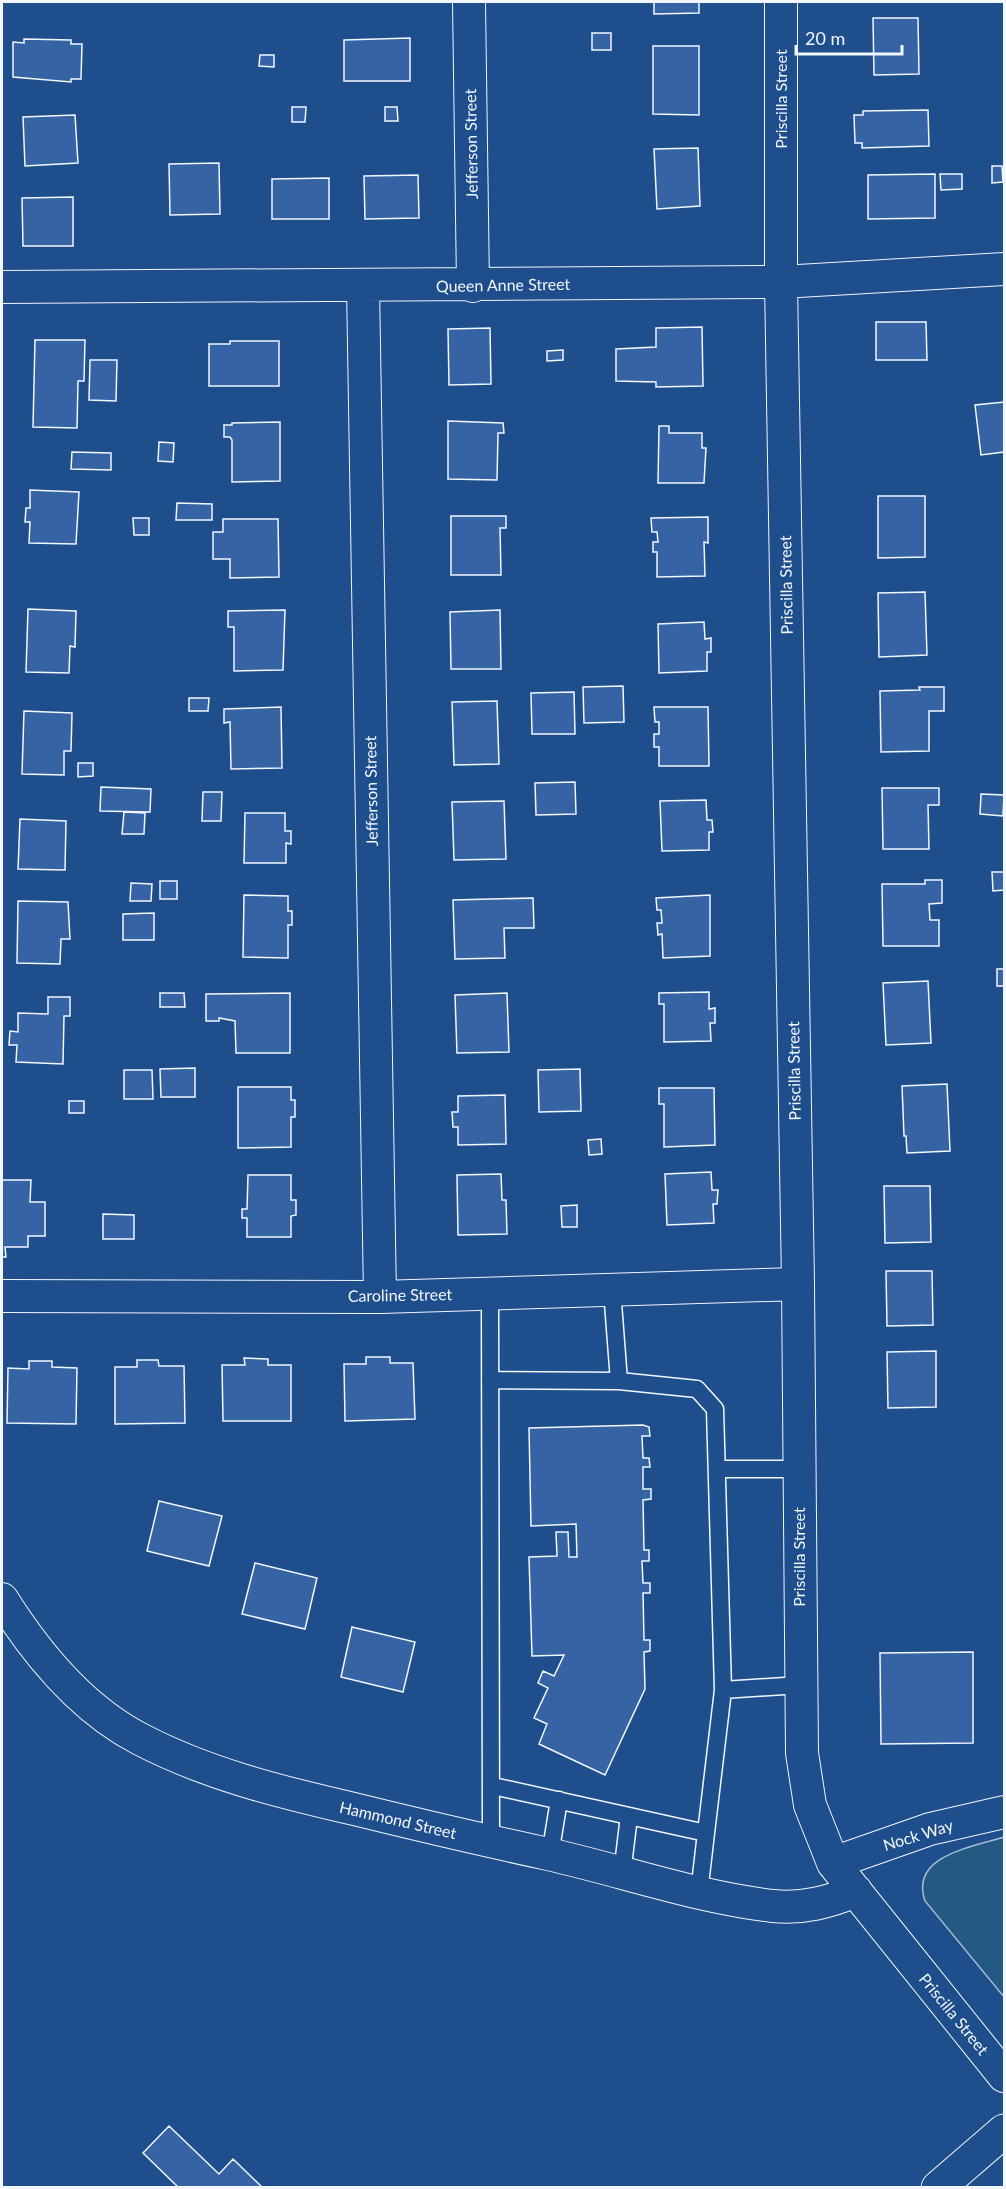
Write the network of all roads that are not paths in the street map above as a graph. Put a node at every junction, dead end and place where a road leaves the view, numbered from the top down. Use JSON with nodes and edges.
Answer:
{"nodes":[{"id":1,"x":469,"y":2,"type":"edge"},
{"id":2,"x":781,"y":2,"type":"edge"},
{"id":3,"x":1005,"y":269,"type":"edge"},
{"id":4,"x":781,"y":282,"type":"junction"},
{"id":5,"x":363,"y":286,"type":"junction"},
{"id":6,"x":473,"y":286,"type":"junction"},
{"id":7,"x":2,"y":287,"type":"edge"},
{"id":8,"x":798,"y":1284,"type":"junction"},
{"id":9,"x":612,"y":1290,"type":"junction"},
{"id":10,"x":490,"y":1293,"type":"junction"},
{"id":11,"x":2,"y":1296,"type":"edge"},
{"id":12,"x":380,"y":1297,"type":"junction"},
{"id":13,"x":490,"y":1380,"type":"junction"},
{"id":14,"x":619,"y":1381,"type":"junction"},
{"id":15,"x":799,"y":1468,"type":"junction"},
{"id":16,"x":717,"y":1469,"type":"junction"},
{"id":17,"x":2,"y":1599,"type":"edge"},
{"id":18,"x":800,"y":1685,"type":"junction"},
{"id":19,"x":723,"y":1690,"type":"junction"},
{"id":20,"x":493,"y":1786,"type":"junction"},
{"id":21,"x":559,"y":1800,"type":"junction"},
{"id":22,"x":1005,"y":1812,"type":"edge"},
{"id":23,"x":629,"y":1816,"type":"junction"},
{"id":24,"x":706,"y":1833,"type":"junction"},
{"id":25,"x":492,"y":1842,"type":"junction"},
{"id":26,"x":550,"y":1855,"type":"junction"},
{"id":27,"x":833,"y":1863,"type":"junction"},
{"id":28,"x":622,"y":1874,"type":"junction"},
{"id":29,"x":856,"y":1891,"type":"junction"},
{"id":30,"x":699,"y":1893,"type":"junction"},
{"id":31,"x":1005,"y":2076,"type":"edge"},
{"id":32,"x":1005,"y":2131,"type":"edge"},
{"id":33,"x":938,"y":2187,"type":"edge"}],
"edges":[{"from":1,"to":6,"type":"street","name":"Jefferson Street"},
{"from":2,"to":4,"type":"street","name":"Priscilla Street"},
{"from":3,"to":4,"type":"street","name":"Queen Anne Street"},
{"from":4,"to":6,"type":"street","name":"Queen Anne Street"},
{"from":4,"to":8,"type":"street","name":"Priscilla Street"},
{"from":5,"to":6,"type":"street","name":"Queen Anne Street"},
{"from":5,"to":7,"type":"street","name":"Queen Anne Street"},
{"from":5,"to":12,"type":"street","name":"Jefferson Street"},
{"from":8,"to":9,"type":"street","name":"Caroline Street"},
{"from":8,"to":15,"type":"street","name":"Priscilla Street"},
{"from":9,"to":10,"type":"street","name":"Caroline Street"},
{"from":9,"to":14,"type":"lane"},
{"from":10,"to":12,"type":"street","name":"Caroline Street"},
{"from":10,"to":13,"type":"lane"},
{"from":11,"to":12,"type":"street","name":"Caroline Street"},
{"from":13,"to":14,"type":"lane"},
{"from":13,"to":20,"type":"lane"},
{"from":14,"to":16,"type":"lane"},
{"from":15,"to":16,"type":"lane"},
{"from":15,"to":18,"type":"street","name":"Priscilla Street"},
{"from":16,"to":19,"type":"lane"},
{"from":17,"to":25,"type":"street","name":"Hammond Street"},
{"from":18,"to":19,"type":"lane"},
{"from":18,"to":27,"type":"street","name":"Priscilla Street"},
{"from":19,"to":24,"type":"lane"},
{"from":20,"to":21,"type":"lane"},
{"from":20,"to":25,"type":"lane"},
{"from":21,"to":23,"type":"lane"},
{"from":21,"to":26,"type":"lane"},
{"from":22,"to":27,"type":"street","name":"Nock Way"},
{"from":23,"to":24,"type":"lane"},
{"from":23,"to":28,"type":"lane"},
{"from":24,"to":30,"type":"lane"},
{"from":25,"to":26,"type":"street","name":"Hammond Street"},
{"from":26,"to":28,"type":"street","name":"Hammond Street"},
{"from":27,"to":29,"type":"street","name":"Priscilla Street"},
{"from":28,"to":30,"type":"street","name":"Hammond Street"},
{"from":29,"to":30,"type":"street","name":"Hammond Street"},
{"from":29,"to":31,"type":"street","name":"Priscilla Street"},
{"from":32,"to":33,"type":"main road"}]}
